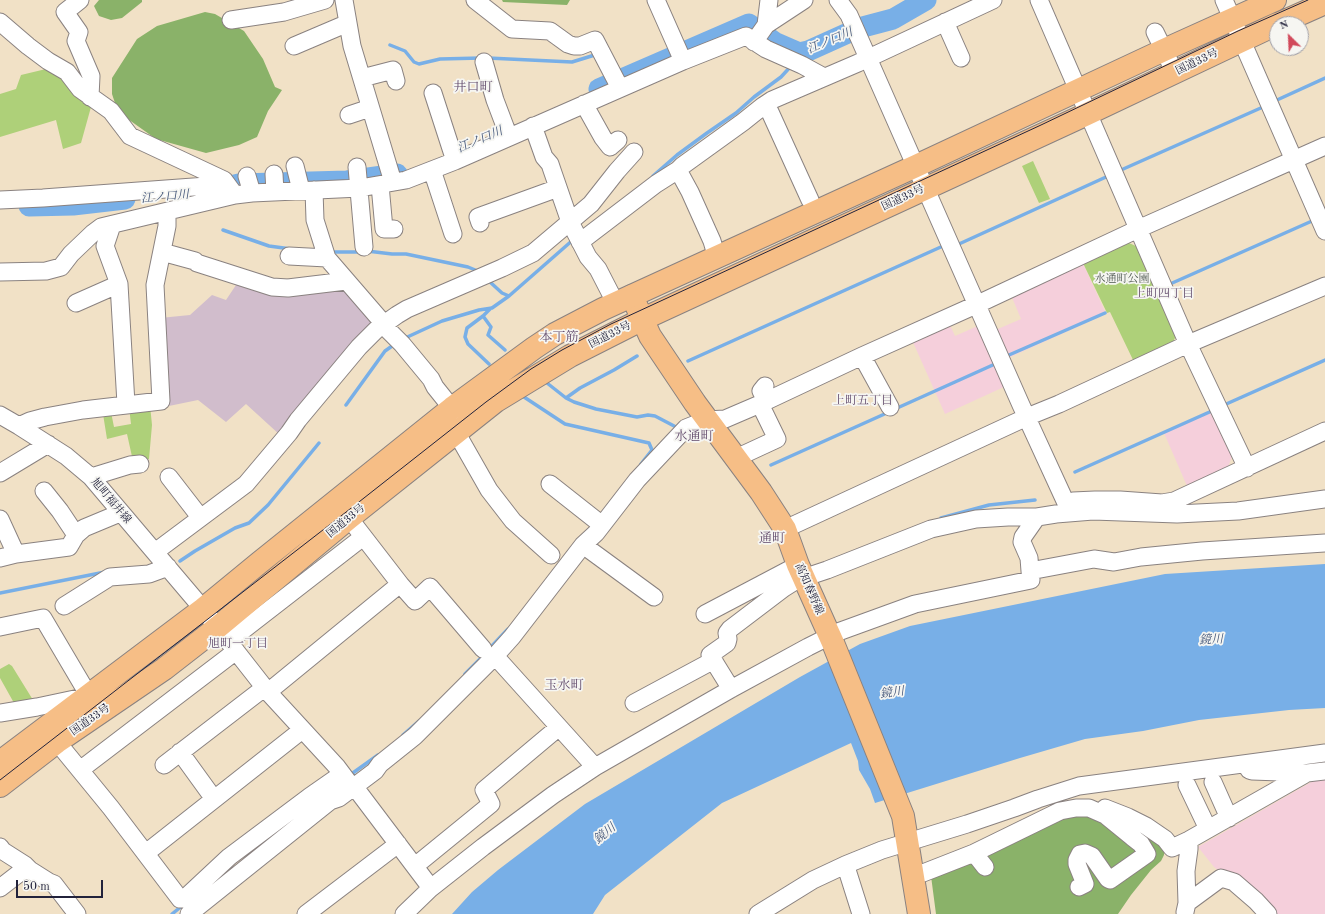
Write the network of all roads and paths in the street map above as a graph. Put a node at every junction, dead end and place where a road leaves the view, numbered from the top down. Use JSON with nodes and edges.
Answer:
{"nodes":[{"id":1,"x":80,"y":0,"type":"edge"},
{"id":2,"x":325,"y":0,"type":"edge"},
{"id":3,"x":344,"y":0,"type":"edge"},
{"id":4,"x":475,"y":0,"type":"edge"},
{"id":5,"x":656,"y":0,"type":"edge"},
{"id":6,"x":769,"y":0,"type":"edge"},
{"id":7,"x":804,"y":0,"type":"edge"},
{"id":8,"x":838,"y":0,"type":"edge"},
{"id":9,"x":993,"y":0,"type":"edge"},
{"id":10,"x":1039,"y":0,"type":"edge"},
{"id":11,"x":1274,"y":0,"type":"edge"},
{"id":12,"x":1325,"y":3,"type":"edge"},
{"id":13,"x":1228,"y":9,"type":"edge"},
{"id":14,"x":1295,"y":16,"type":"edge"},
{"id":15,"x":231,"y":20,"type":"dead end"},
{"id":16,"x":0,"y":22,"type":"edge"},
{"id":17,"x":945,"y":22,"type":"junction"},
{"id":18,"x":348,"y":23,"type":"junction"},
{"id":19,"x":1269,"y":28,"type":"edge"},
{"id":20,"x":759,"y":35,"type":"junction"},
{"id":21,"x":1242,"y":40,"type":"junction"},
{"id":22,"x":1160,"y":41,"type":"junction"},
{"id":23,"x":294,"y":46,"type":"dead end"},
{"id":24,"x":681,"y":55,"type":"junction"},
{"id":25,"x":868,"y":58,"type":"junction"},
{"id":26,"x":961,"y":58,"type":"dead end"},
{"id":27,"x":484,"y":62,"type":"dead end"},
{"id":28,"x":1175,"y":73,"type":"junction"},
{"id":29,"x":362,"y":78,"type":"junction"},
{"id":30,"x":824,"y":78,"type":"junction"},
{"id":31,"x":396,"y":81,"type":"dead end"},
{"id":32,"x":617,"y":82,"type":"junction"},
{"id":33,"x":1078,"y":90,"type":"junction"},
{"id":34,"x":433,"y":93,"type":"dead end"},
{"id":35,"x":90,"y":97,"type":"junction"},
{"id":36,"x":584,"y":104,"type":"junction"},
{"id":37,"x":763,"y":106,"type":"junction"},
{"id":38,"x":370,"y":108,"type":"junction"},
{"id":39,"x":1087,"y":114,"type":"junction"},
{"id":40,"x":348,"y":115,"type":"dead end"},
{"id":41,"x":533,"y":126,"type":"junction"},
{"id":42,"x":507,"y":131,"type":"junction"},
{"id":43,"x":618,"y":140,"type":"dead end"},
{"id":44,"x":1325,"y":146,"type":"edge"},
{"id":45,"x":634,"y":152,"type":"dead end"},
{"id":46,"x":453,"y":156,"type":"junction"},
{"id":47,"x":1294,"y":160,"type":"junction"},
{"id":48,"x":295,"y":166,"type":"dead end"},
{"id":49,"x":916,"y":166,"type":"junction"},
{"id":50,"x":432,"y":170,"type":"junction"},
{"id":51,"x":274,"y":174,"type":"dead end"},
{"id":52,"x":680,"y":175,"type":"junction"},
{"id":53,"x":247,"y":176,"type":"dead end"},
{"id":54,"x":359,"y":179,"type":"junction"},
{"id":55,"x":388,"y":179,"type":"junction"},
{"id":56,"x":229,"y":187,"type":"junction"},
{"id":57,"x":558,"y":188,"type":"junction"},
{"id":58,"x":925,"y":188,"type":"junction"},
{"id":59,"x":307,"y":190,"type":"junction"},
{"id":60,"x":275,"y":192,"type":"junction"},
{"id":61,"x":252,"y":193,"type":"junction"},
{"id":62,"x":648,"y":196,"type":"dead end"},
{"id":63,"x":0,"y":200,"type":"edge"},
{"id":64,"x":810,"y":200,"type":"dead end"},
{"id":65,"x":167,"y":212,"type":"junction"},
{"id":66,"x":477,"y":215,"type":"dead end"},
{"id":67,"x":112,"y":225,"type":"junction"},
{"id":68,"x":394,"y":229,"type":"dead end"},
{"id":69,"x":1138,"y":230,"type":"junction"},
{"id":70,"x":1325,"y":230,"type":"edge"},
{"id":71,"x":453,"y":234,"type":"dead end"},
{"id":72,"x":576,"y":234,"type":"junction"},
{"id":73,"x":364,"y":247,"type":"dead end"},
{"id":74,"x":162,"y":252,"type":"junction"},
{"id":75,"x":325,"y":254,"type":"junction"},
{"id":76,"x":289,"y":256,"type":"dead end"},
{"id":77,"x":717,"y":258,"type":"junction"},
{"id":78,"x":0,"y":272,"type":"edge"},
{"id":79,"x":119,"y":284,"type":"junction"},
{"id":80,"x":343,"y":285,"type":"junction"},
{"id":81,"x":1325,"y":286,"type":"edge"},
{"id":82,"x":624,"y":300,"type":"junction"},
{"id":83,"x":76,"y":303,"type":"dead end"},
{"id":84,"x":978,"y":304,"type":"junction"},
{"id":85,"x":643,"y":319,"type":"junction"},
{"id":86,"x":381,"y":326,"type":"junction"},
{"id":87,"x":1188,"y":344,"type":"junction"},
{"id":88,"x":862,"y":356,"type":"junction"},
{"id":89,"x":763,"y":395,"type":"junction"},
{"id":90,"x":126,"y":404,"type":"junction"},
{"id":91,"x":890,"y":407,"type":"dead end"},
{"id":92,"x":0,"y":415,"type":"edge"},
{"id":93,"x":1027,"y":417,"type":"junction"},
{"id":94,"x":706,"y":420,"type":"junction"},
{"id":95,"x":458,"y":422,"type":"junction"},
{"id":96,"x":19,"y":426,"type":"junction"},
{"id":97,"x":1325,"y":431,"type":"edge"},
{"id":98,"x":48,"y":444,"type":"junction"},
{"id":99,"x":736,"y":458,"type":"junction"},
{"id":100,"x":140,"y":464,"type":"dead end"},
{"id":101,"x":1247,"y":468,"type":"junction"},
{"id":102,"x":0,"y":473,"type":"edge"},
{"id":103,"x":91,"y":477,"type":"junction"},
{"id":104,"x":169,"y":477,"type":"dead end"},
{"id":105,"x":550,"y":484,"type":"dead end"},
{"id":106,"x":44,"y":491,"type":"dead end"},
{"id":107,"x":1325,"y":499,"type":"edge"},
{"id":108,"x":1066,"y":503,"type":"junction"},
{"id":109,"x":120,"y":513,"type":"junction"},
{"id":110,"x":200,"y":517,"type":"junction"},
{"id":111,"x":1037,"y":517,"type":"junction"},
{"id":112,"x":349,"y":518,"type":"junction"},
{"id":113,"x":0,"y":519,"type":"edge"},
{"id":114,"x":976,"y":519,"type":"junction"},
{"id":115,"x":602,"y":525,"type":"junction"},
{"id":116,"x":785,"y":529,"type":"junction"},
{"id":117,"x":76,"y":535,"type":"junction"},
{"id":118,"x":363,"y":537,"type":"junction"},
{"id":119,"x":1325,"y":543,"type":"edge"},
{"id":120,"x":583,"y":545,"type":"junction"},
{"id":121,"x":155,"y":552,"type":"junction"},
{"id":122,"x":551,"y":555,"type":"dead end"},
{"id":123,"x":8,"y":556,"type":"edge"},
{"id":124,"x":168,"y":567,"type":"junction"},
{"id":125,"x":801,"y":571,"type":"junction"},
{"id":126,"x":1030,"y":571,"type":"junction"},
{"id":127,"x":400,"y":584,"type":"junction"},
{"id":128,"x":654,"y":597,"type":"dead end"},
{"id":129,"x":64,"y":606,"type":"dead end"},
{"id":130,"x":204,"y":609,"type":"junction"},
{"id":131,"x":705,"y":614,"type":"dead end"},
{"id":132,"x":0,"y":627,"type":"edge"},
{"id":133,"x":831,"y":639,"type":"junction"},
{"id":134,"x":228,"y":640,"type":"junction"},
{"id":135,"x":489,"y":652,"type":"junction"},
{"id":136,"x":714,"y":660,"type":"junction"},
{"id":137,"x":266,"y":690,"type":"junction"},
{"id":138,"x":731,"y":690,"type":"junction"},
{"id":139,"x":634,"y":703,"type":"dead end"},
{"id":140,"x":94,"y":704,"type":"junction"},
{"id":141,"x":0,"y":713,"type":"edge"},
{"id":142,"x":559,"y":727,"type":"junction"},
{"id":143,"x":302,"y":730,"type":"junction"},
{"id":144,"x":58,"y":742,"type":"junction"},
{"id":145,"x":180,"y":752,"type":"junction"},
{"id":146,"x":1325,"y":753,"type":"edge"},
{"id":147,"x":0,"y":762,"type":"edge"},
{"id":148,"x":1236,"y":764,"type":"junction"},
{"id":149,"x":164,"y":765,"type":"dead end"},
{"id":150,"x":1325,"y":765,"type":"edge"},
{"id":151,"x":595,"y":767,"type":"junction"},
{"id":152,"x":80,"y":770,"type":"junction"},
{"id":153,"x":1325,"y":771,"type":"edge"},
{"id":154,"x":1307,"y":773,"type":"junction"},
{"id":155,"x":347,"y":780,"type":"junction"},
{"id":156,"x":1213,"y":782,"type":"dead end"},
{"id":157,"x":1187,"y":785,"type":"dead end"},
{"id":158,"x":0,"y":786,"type":"edge"},
{"id":159,"x":214,"y":799,"type":"junction"},
{"id":160,"x":1038,"y":799,"type":"junction"},
{"id":161,"x":1106,"y":817,"type":"junction"},
{"id":162,"x":1229,"y":818,"type":"junction"},
{"id":163,"x":1208,"y":830,"type":"junction"},
{"id":164,"x":907,"y":838,"type":"junction"},
{"id":165,"x":1189,"y":840,"type":"junction"},
{"id":166,"x":398,"y":844,"type":"junction"},
{"id":167,"x":0,"y":847,"type":"edge"},
{"id":168,"x":882,"y":850,"type":"junction"},
{"id":169,"x":146,"y":853,"type":"junction"},
{"id":170,"x":1164,"y":853,"type":"dead end"},
{"id":171,"x":974,"y":854,"type":"junction"},
{"id":172,"x":415,"y":866,"type":"junction"},
{"id":173,"x":985,"y":868,"type":"dead end"},
{"id":174,"x":30,"y":870,"type":"junction"},
{"id":175,"x":848,"y":873,"type":"junction"},
{"id":176,"x":913,"y":874,"type":"junction"},
{"id":177,"x":813,"y":880,"type":"junction"},
{"id":178,"x":1079,"y":887,"type":"dead end"},
{"id":179,"x":0,"y":888,"type":"edge"},
{"id":180,"x":431,"y":888,"type":"junction"},
{"id":181,"x":1186,"y":909,"type":"edge"},
{"id":182,"x":763,"y":913,"type":"edge"},
{"id":183,"x":77,"y":914,"type":"edge"},
{"id":184,"x":189,"y":914,"type":"edge"},
{"id":185,"x":306,"y":914,"type":"edge"},
{"id":186,"x":404,"y":914,"type":"edge"},
{"id":187,"x":861,"y":914,"type":"edge"},
{"id":188,"x":919,"y":914,"type":"edge"},
{"id":189,"x":1268,"y":914,"type":"edge"}],
"edges":[{"from":1,"to":35,"type":"street"},
{"from":2,"to":15,"type":"street"},
{"from":3,"to":18,"type":"street"},
{"from":4,"to":32,"type":"street"},
{"from":5,"to":24,"type":"street"},
{"from":6,"to":20,"type":"street"},
{"from":7,"to":20,"type":"street"},
{"from":8,"to":25,"type":"street"},
{"from":9,"to":17,"type":"street"},
{"from":10,"to":33,"type":"street"},
{"from":11,"to":13,"type":"main road","name":"国道33号"},
{"from":12,"to":14,"type":"main road","name":"国道33号"},
{"from":13,"to":21,"type":"street"},
{"from":13,"to":22,"type":"main road","name":"国道33号"},
{"from":16,"to":35,"type":"street"},
{"from":17,"to":25,"type":"street"},
{"from":17,"to":26,"type":"street"},
{"from":18,"to":23,"type":"street"},
{"from":18,"to":29,"type":"street"},
{"from":19,"to":21,"type":"main road","name":"国道33号"},
{"from":20,"to":24,"type":"street"},
{"from":20,"to":30,"type":"street"},
{"from":21,"to":28,"type":"main road","name":"国道33号"},
{"from":21,"to":47,"type":"street"},
{"from":22,"to":28,"type":"street"},
{"from":22,"to":33,"type":"main road","name":"国道33号"},
{"from":24,"to":32,"type":"street"},
{"from":25,"to":30,"type":"street"},
{"from":25,"to":49,"type":"street"},
{"from":27,"to":42,"type":"street"},
{"from":28,"to":39,"type":"main road","name":"国道33号"},
{"from":29,"to":31,"type":"street"},
{"from":29,"to":38,"type":"street"},
{"from":30,"to":37,"type":"street"},
{"from":32,"to":36,"type":"street"},
{"from":33,"to":39,"type":"street"},
{"from":33,"to":49,"type":"main road","name":"国道33号"},
{"from":34,"to":46,"type":"street"},
{"from":35,"to":56,"type":"street"},
{"from":36,"to":41,"type":"street"},
{"from":36,"to":43,"type":"street"},
{"from":37,"to":52,"type":"street"},
{"from":37,"to":64,"type":"street"},
{"from":38,"to":40,"type":"street"},
{"from":38,"to":55,"type":"street"},
{"from":39,"to":58,"type":"main road","name":"国道33号"},
{"from":39,"to":69,"type":"street"},
{"from":41,"to":42,"type":"street"},
{"from":41,"to":57,"type":"street"},
{"from":42,"to":46,"type":"street"},
{"from":44,"to":47,"type":"street"},
{"from":45,"to":72,"type":"street"},
{"from":46,"to":50,"type":"street"},
{"from":47,"to":69,"type":"street"},
{"from":47,"to":70,"type":"street"},
{"from":48,"to":59,"type":"street"},
{"from":49,"to":58,"type":"street"},
{"from":49,"to":77,"type":"main road","name":"国道33号"},
{"from":50,"to":55,"type":"street"},
{"from":50,"to":71,"type":"street"},
{"from":51,"to":60,"type":"street"},
{"from":52,"to":62,"type":"street"},
{"from":52,"to":72,"type":"street"},
{"from":52,"to":77,"type":"street"},
{"from":53,"to":61,"type":"street"},
{"from":54,"to":55,"type":"street"},
{"from":54,"to":59,"type":"street"},
{"from":54,"to":73,"type":"street"},
{"from":55,"to":68,"type":"street"},
{"from":56,"to":61,"type":"street"},
{"from":56,"to":63,"type":"street"},
{"from":56,"to":65,"type":"street"},
{"from":57,"to":66,"type":"street"},
{"from":57,"to":72,"type":"street"},
{"from":58,"to":84,"type":"street"},
{"from":58,"to":85,"type":"main road","name":"国道33号"},
{"from":59,"to":60,"type":"street"},
{"from":59,"to":75,"type":"street"},
{"from":60,"to":61,"type":"street"},
{"from":65,"to":67,"type":"street"},
{"from":65,"to":74,"type":"street"},
{"from":67,"to":78,"type":"street"},
{"from":67,"to":79,"type":"street"},
{"from":69,"to":84,"type":"street"},
{"from":69,"to":87,"type":"street"},
{"from":72,"to":82,"type":"street"},
{"from":72,"to":86,"type":"street"},
{"from":74,"to":80,"type":"street"},
{"from":74,"to":90,"type":"street"},
{"from":75,"to":76,"type":"street"},
{"from":75,"to":80,"type":"street"},
{"from":77,"to":82,"type":"main road","name":"国道33号"},
{"from":79,"to":83,"type":"street"},
{"from":79,"to":90,"type":"street"},
{"from":80,"to":86,"type":"street"},
{"from":81,"to":87,"type":"street"},
{"from":82,"to":85,"type":"main road","name":"高知春野線"},
{"from":82,"to":95,"type":"main road","name":"国道33号"},
{"from":84,"to":88,"type":"street"},
{"from":84,"to":93,"type":"street"},
{"from":85,"to":94,"type":"main road","name":"高知春野線"},
{"from":85,"to":95,"type":"main road","name":"国道33号"},
{"from":86,"to":95,"type":"street"},
{"from":86,"to":110,"type":"street"},
{"from":87,"to":93,"type":"street"},
{"from":87,"to":101,"type":"street"},
{"from":88,"to":89,"type":"street"},
{"from":88,"to":91,"type":"street"},
{"from":89,"to":94,"type":"street"},
{"from":89,"to":99,"type":"street"},
{"from":90,"to":96,"type":"street"},
{"from":92,"to":96,"type":"street","name":"旭町福井線"},
{"from":93,"to":108,"type":"street"},
{"from":93,"to":116,"type":"street"},
{"from":94,"to":99,"type":"main road","name":"高知春野線"},
{"from":94,"to":115,"type":"street"},
{"from":95,"to":112,"type":"main road","name":"国道33号"},
{"from":95,"to":122,"type":"street"},
{"from":95,"to":130,"type":"main road","name":"国道33号"},
{"from":96,"to":98,"type":"street","name":"旭町福井線"},
{"from":97,"to":101,"type":"street"},
{"from":98,"to":102,"type":"street"},
{"from":98,"to":103,"type":"street","name":"旭町福井線"},
{"from":99,"to":116,"type":"main road","name":"高知春野線"},
{"from":100,"to":103,"type":"street"},
{"from":101,"to":108,"type":"street"},
{"from":103,"to":109,"type":"street","name":"旭町福井線"},
{"from":104,"to":110,"type":"street"},
{"from":105,"to":115,"type":"street"},
{"from":106,"to":117,"type":"street"},
{"from":107,"to":111,"type":"street"},
{"from":108,"to":114,"type":"street"},
{"from":109,"to":117,"type":"street"},
{"from":109,"to":121,"type":"street","name":"旭町福井線"},
{"from":110,"to":121,"type":"street"},
{"from":111,"to":114,"type":"street"},
{"from":111,"to":126,"type":"street"},
{"from":112,"to":118,"type":"street"},
{"from":112,"to":134,"type":"main road","name":"国道33号"},
{"from":113,"to":123,"type":"street"},
{"from":114,"to":125,"type":"street"},
{"from":115,"to":120,"type":"street"},
{"from":116,"to":125,"type":"main road","name":"高知春野線"},
{"from":117,"to":123,"type":"street"},
{"from":118,"to":127,"type":"street"},
{"from":118,"to":134,"type":"street"},
{"from":119,"to":126,"type":"street"},
{"from":120,"to":128,"type":"street"},
{"from":120,"to":135,"type":"street"},
{"from":121,"to":124,"type":"street","name":"旭町福井線"},
{"from":124,"to":129,"type":"street"},
{"from":124,"to":130,"type":"street","name":"旭町福井線"},
{"from":125,"to":131,"type":"street"},
{"from":125,"to":133,"type":"main road","name":"高知春野線"},
{"from":125,"to":136,"type":"street"},
{"from":126,"to":133,"type":"street"},
{"from":127,"to":135,"type":"street"},
{"from":127,"to":137,"type":"street"},
{"from":130,"to":134,"type":"street","name":"旭町福井線"},
{"from":130,"to":140,"type":"main road","name":"国道33号"},
{"from":132,"to":140,"type":"street"},
{"from":133,"to":138,"type":"street"},
{"from":133,"to":164,"type":"main road","name":"高知春野線"},
{"from":134,"to":137,"type":"street","name":"旭町福井線"},
{"from":134,"to":140,"type":"main road","name":"国道33号"},
{"from":134,"to":152,"type":"street"},
{"from":135,"to":142,"type":"street"},
{"from":135,"to":155,"type":"street"},
{"from":136,"to":138,"type":"street"},
{"from":136,"to":139,"type":"street"},
{"from":137,"to":143,"type":"street","name":"旭町福井線"},
{"from":137,"to":145,"type":"street"},
{"from":138,"to":151,"type":"street"},
{"from":140,"to":141,"type":"street"},
{"from":140,"to":144,"type":"main road","name":"国道33号"},
{"from":140,"to":147,"type":"main road","name":"国道33号"},
{"from":142,"to":151,"type":"street"},
{"from":142,"to":172,"type":"street"},
{"from":143,"to":155,"type":"street","name":"旭町福井線"},
{"from":143,"to":159,"type":"street"},
{"from":144,"to":152,"type":"street"},
{"from":144,"to":158,"type":"main road","name":"国道33号"},
{"from":145,"to":149,"type":"street"},
{"from":145,"to":159,"type":"street"},
{"from":146,"to":148,"type":"street"},
{"from":148,"to":154,"type":"street"},
{"from":148,"to":160,"type":"street"},
{"from":150,"to":154,"type":"street"},
{"from":151,"to":180,"type":"street"},
{"from":152,"to":169,"type":"street"},
{"from":153,"to":154,"type":"street"},
{"from":154,"to":162,"type":"street"},
{"from":155,"to":166,"type":"street","name":"旭町福井線"},
{"from":155,"to":169,"type":"street"},
{"from":155,"to":184,"type":"street"},
{"from":156,"to":162,"type":"street"},
{"from":157,"to":163,"type":"street"},
{"from":159,"to":169,"type":"street"},
{"from":160,"to":164,"type":"street"},
{"from":160,"to":165,"type":"street"},
{"from":161,"to":170,"type":"street"},
{"from":161,"to":171,"type":"street"},
{"from":161,"to":178,"type":"street"},
{"from":162,"to":163,"type":"street"},
{"from":163,"to":165,"type":"street"},
{"from":164,"to":168,"type":"street"},
{"from":164,"to":176,"type":"main road","name":"高知春野線"},
{"from":165,"to":181,"type":"street"},
{"from":166,"to":172,"type":"street","name":"旭町福井線"},
{"from":166,"to":185,"type":"street"},
{"from":167,"to":174,"type":"street"},
{"from":168,"to":175,"type":"street"},
{"from":168,"to":177,"type":"street"},
{"from":171,"to":173,"type":"street"},
{"from":171,"to":176,"type":"street"},
{"from":172,"to":180,"type":"street","name":"旭町福井線"},
{"from":174,"to":179,"type":"street"},
{"from":174,"to":183,"type":"street"},
{"from":175,"to":177,"type":"street"},
{"from":175,"to":187,"type":"street"},
{"from":176,"to":188,"type":"main road","name":"高知春野線"},
{"from":177,"to":182,"type":"street"},
{"from":180,"to":186,"type":"street"},
{"from":181,"to":189,"type":"street"}]}
